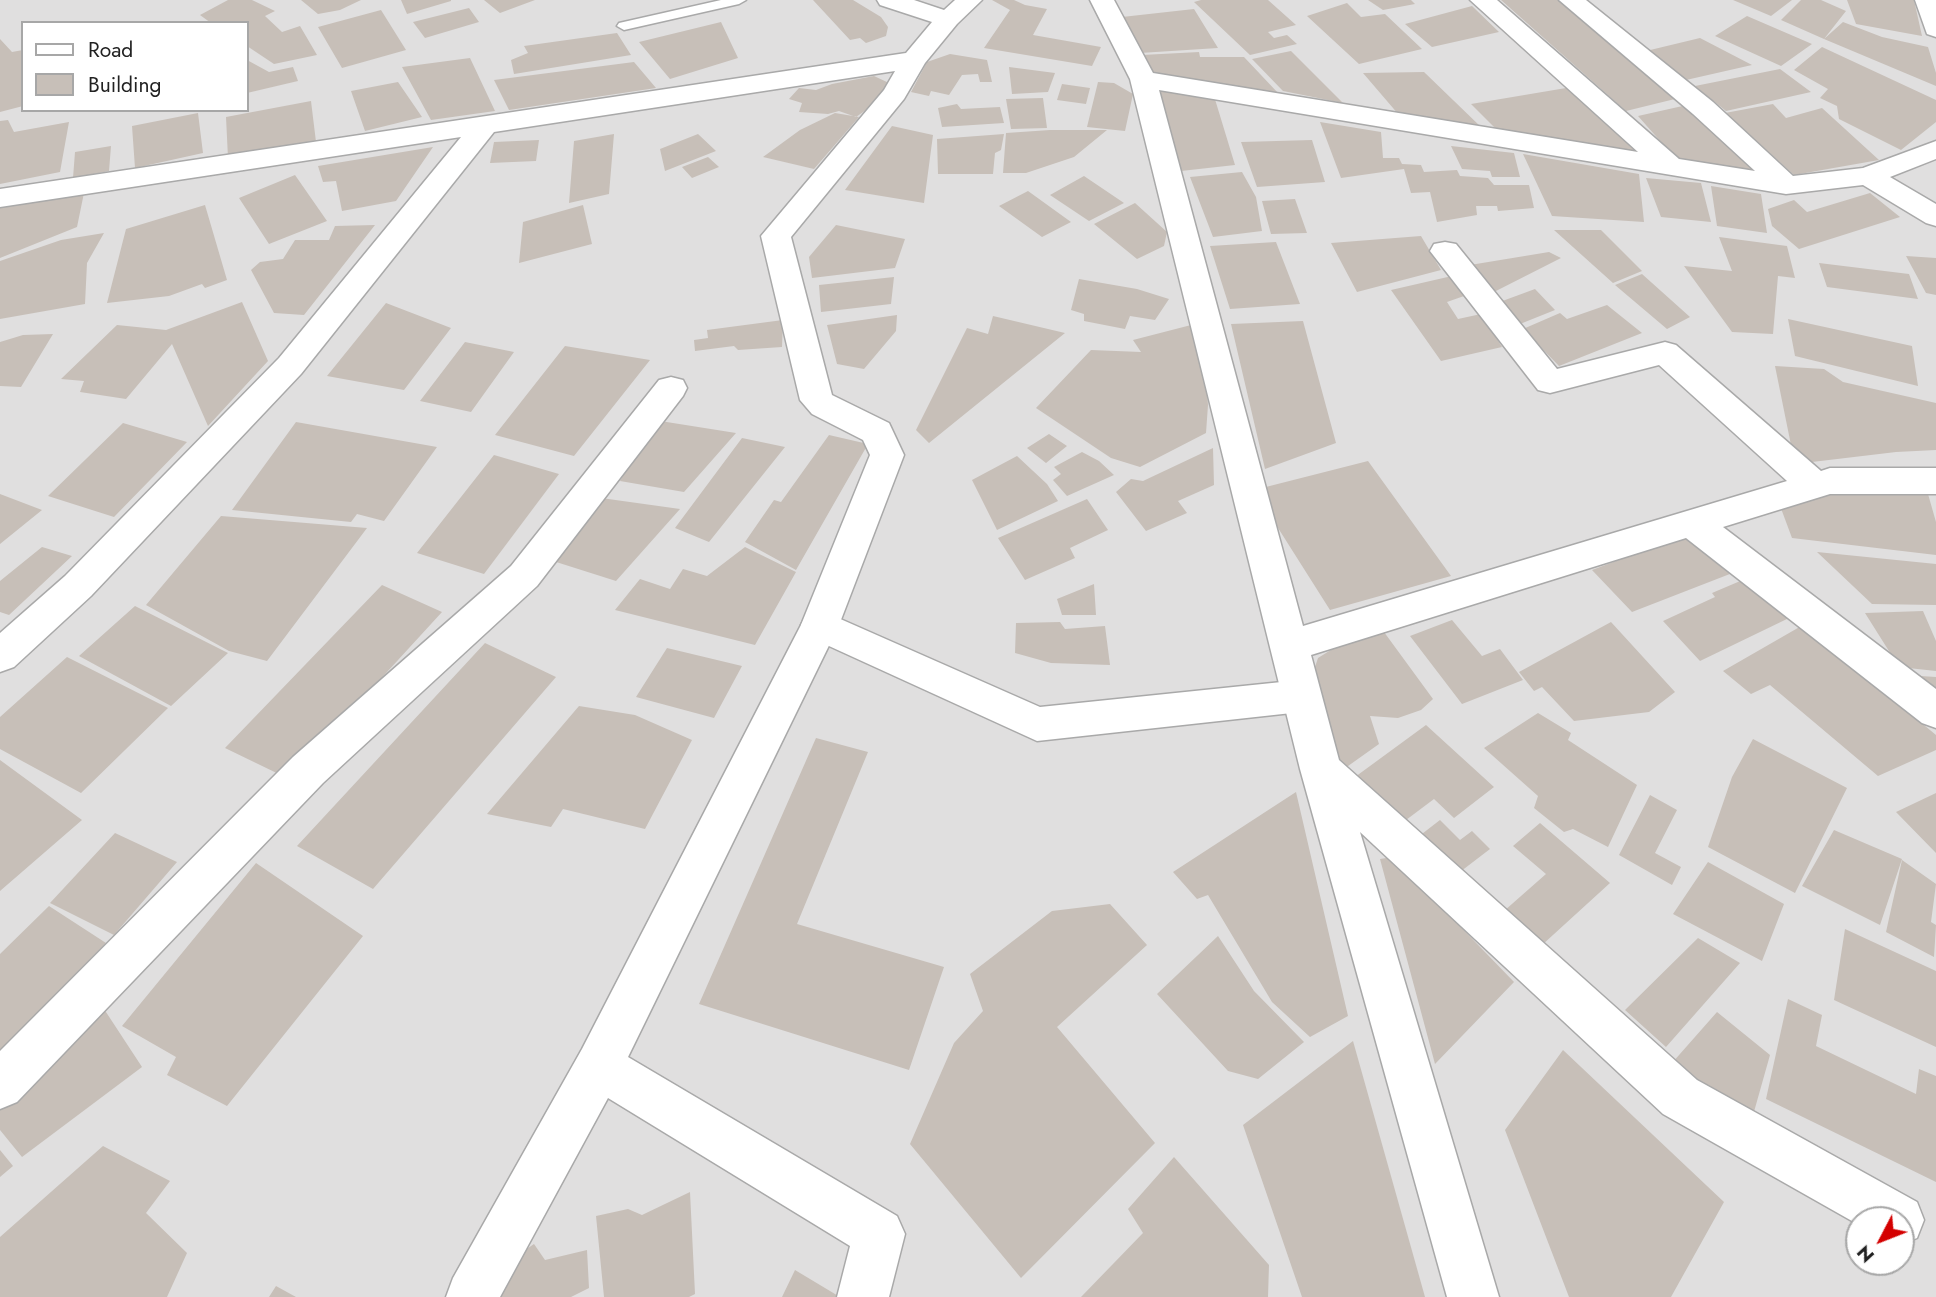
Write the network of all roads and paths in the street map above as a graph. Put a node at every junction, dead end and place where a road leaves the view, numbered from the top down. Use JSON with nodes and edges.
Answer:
{"nodes":[{"id":1,"x":739,"y":0,"type":"edge"},
{"id":2,"x":889,"y":0,"type":"edge"},
{"id":3,"x":1102,"y":0,"type":"edge"},
{"id":4,"x":1482,"y":0,"type":"edge"},
{"id":5,"x":1571,"y":0,"type":"edge"},
{"id":6,"x":1927,"y":0,"type":"edge"},
{"id":7,"x":959,"y":10,"type":"edge"},
{"id":8,"x":624,"y":26,"type":"dead end"},
{"id":9,"x":1936,"y":29,"type":"edge"},
{"id":10,"x":914,"y":60,"type":"junction"},
{"id":11,"x":1143,"y":79,"type":"junction"},
{"id":12,"x":485,"y":125,"type":"junction"},
{"id":13,"x":1936,"y":149,"type":"edge"},
{"id":14,"x":1670,"y":166,"type":"junction"},
{"id":15,"x":1868,"y":176,"type":"junction"},
{"id":16,"x":1786,"y":185,"type":"junction"},
{"id":17,"x":0,"y":198,"type":"edge"},
{"id":18,"x":1936,"y":217,"type":"edge"},
{"id":19,"x":1445,"y":251,"type":"dead end"},
{"id":20,"x":671,"y":388,"type":"dead end"},
{"id":21,"x":1936,"y":481,"type":"edge"},
{"id":22,"x":1815,"y":486,"type":"junction"},
{"id":23,"x":1693,"y":524,"type":"junction"},
{"id":24,"x":820,"y":625,"type":"junction"},
{"id":25,"x":1289,"y":646,"type":"junction"},
{"id":26,"x":0,"y":656,"type":"edge"},
{"id":27,"x":1301,"y":696,"type":"junction"},
{"id":28,"x":1936,"y":711,"type":"edge"},
{"id":29,"x":1321,"y":769,"type":"junction"},
{"id":30,"x":599,"y":1066,"type":"junction"},
{"id":31,"x":0,"y":1085,"type":"edge"},
{"id":32,"x":1873,"y":1206,"type":"edge"},
{"id":33,"x":472,"y":1297,"type":"edge"},
{"id":34,"x":863,"y":1297,"type":"edge"},
{"id":35,"x":1473,"y":1297,"type":"edge"}],
"edges":[{"from":1,"to":8,"type":"lane"},
{"from":2,"to":7,"type":"street"},
{"from":3,"to":11,"type":"street"},
{"from":4,"to":14,"type":"street"},
{"from":5,"to":16,"type":"street"},
{"from":6,"to":9,"type":"street"},
{"from":7,"to":10,"type":"street"},
{"from":10,"to":12,"type":"street"},
{"from":10,"to":24,"type":"street"},
{"from":11,"to":14,"type":"street"},
{"from":11,"to":25,"type":"street"},
{"from":12,"to":17,"type":"street"},
{"from":12,"to":26,"type":"street"},
{"from":13,"to":15,"type":"street"},
{"from":14,"to":16,"type":"street"},
{"from":15,"to":16,"type":"street"},
{"from":15,"to":18,"type":"street"},
{"from":19,"to":22,"type":"street"},
{"from":20,"to":31,"type":"street"},
{"from":21,"to":22,"type":"street"},
{"from":22,"to":23,"type":"street"},
{"from":23,"to":25,"type":"street"},
{"from":23,"to":28,"type":"street"},
{"from":24,"to":27,"type":"street"},
{"from":24,"to":30,"type":"street"},
{"from":25,"to":27,"type":"street"},
{"from":27,"to":29,"type":"street"},
{"from":29,"to":32,"type":"street"},
{"from":29,"to":35,"type":"street"},
{"from":30,"to":33,"type":"street"},
{"from":30,"to":34,"type":"street"}]}
